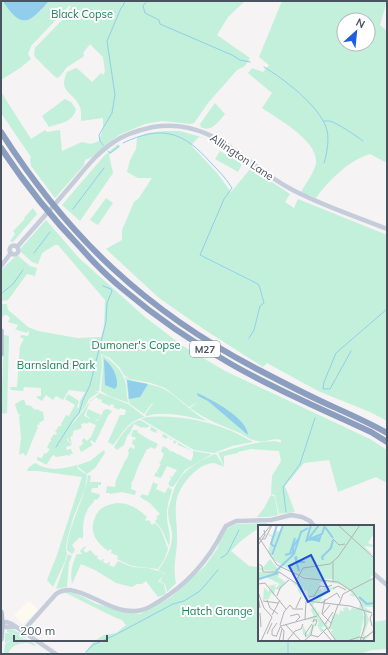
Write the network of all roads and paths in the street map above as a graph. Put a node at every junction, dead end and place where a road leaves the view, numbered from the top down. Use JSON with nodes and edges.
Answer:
{"nodes":[{"id":1,"x":1,"y":132,"type":"edge"},
{"id":2,"x":1,"y":148,"type":"edge"},
{"id":3,"x":387,"y":229,"type":"edge"},
{"id":4,"x":1,"y":266,"type":"edge"},
{"id":5,"x":1,"y":331,"type":"edge"},
{"id":6,"x":1,"y":354,"type":"edge"},
{"id":7,"x":387,"y":433,"type":"edge"},
{"id":8,"x":387,"y":442,"type":"edge"},
{"id":9,"x":313,"y":525,"type":"edge"},
{"id":10,"x":374,"y":574,"type":"edge"},
{"id":11,"x":387,"y":586,"type":"edge"},
{"id":12,"x":1,"y":612,"type":"edge"},
{"id":13,"x":2,"y":625,"type":"edge"},
{"id":14,"x":23,"y":631,"type":"junction"},
{"id":15,"x":1,"y":639,"type":"edge"},
{"id":16,"x":56,"y":654,"type":"edge"}],
"edges":[{"from":1,"to":7,"type":"highway","number":"M27"},
{"from":2,"to":8,"type":"highway","number":"M27"},
{"from":3,"to":4,"type":"street","name":"Allington Lane"},
{"from":5,"to":6,"type":"main road"},
{"from":9,"to":14,"type":"street"},
{"from":10,"to":11,"type":"street"},
{"from":12,"to":13,"type":"main road"},
{"from":13,"to":14,"type":"street"},
{"from":13,"to":15,"type":"main road"},
{"from":14,"to":16,"type":"street"}]}
